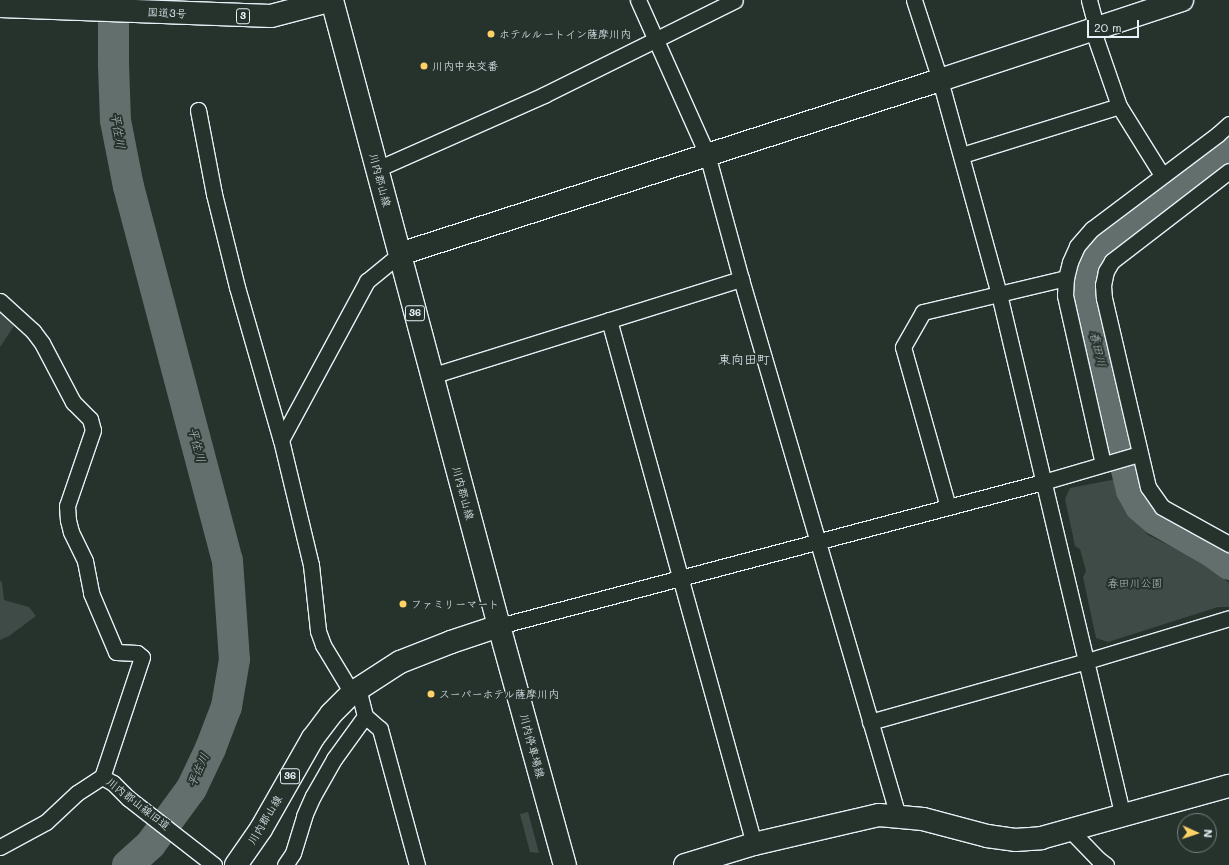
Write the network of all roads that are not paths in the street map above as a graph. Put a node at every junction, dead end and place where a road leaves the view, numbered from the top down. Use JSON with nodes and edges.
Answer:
{"nodes":[{"id":1,"x":332,"y":0,"type":"edge"},
{"id":2,"x":638,"y":0,"type":"edge"},
{"id":3,"x":735,"y":0,"type":"edge"},
{"id":4,"x":914,"y":0,"type":"edge"},
{"id":5,"x":1089,"y":0,"type":"edge"},
{"id":6,"x":1182,"y":0,"type":"edge"},
{"id":7,"x":0,"y":6,"type":"edge"},
{"id":8,"x":1095,"y":30,"type":"junction"},
{"id":9,"x":656,"y":40,"type":"junction"},
{"id":10,"x":940,"y":80,"type":"junction"},
{"id":11,"x":1119,"y":106,"type":"junction"},
{"id":12,"x":198,"y":110,"type":"dead end"},
{"id":13,"x":1229,"y":124,"type":"edge"},
{"id":14,"x":707,"y":154,"type":"junction"},
{"id":15,"x":962,"y":156,"type":"junction"},
{"id":16,"x":377,"y":169,"type":"junction"},
{"id":17,"x":1229,"y":171,"type":"edge"},
{"id":18,"x":1162,"y":175,"type":"junction"},
{"id":19,"x":400,"y":254,"type":"junction"},
{"id":20,"x":1066,"y":278,"type":"junction"},
{"id":21,"x":741,"y":279,"type":"junction"},
{"id":22,"x":999,"y":294,"type":"junction"},
{"id":23,"x":0,"y":301,"type":"edge"},
{"id":24,"x":609,"y":320,"type":"junction"},
{"id":25,"x":431,"y":376,"type":"junction"},
{"id":26,"x":281,"y":440,"type":"junction"},
{"id":27,"x":1137,"y":455,"type":"junction"},
{"id":28,"x":1107,"y":463,"type":"junction"},
{"id":29,"x":1043,"y":482,"type":"junction"},
{"id":30,"x":948,"y":507,"type":"junction"},
{"id":31,"x":819,"y":542,"type":"junction"},
{"id":32,"x":1229,"y":544,"type":"edge"},
{"id":33,"x":680,"y":578,"type":"junction"},
{"id":34,"x":1229,"y":618,"type":"edge"},
{"id":35,"x":499,"y":626,"type":"junction"},
{"id":36,"x":1087,"y":661,"type":"junction"},
{"id":37,"x":355,"y":690,"type":"junction"},
{"id":38,"x":365,"y":716,"type":"junction"},
{"id":39,"x":870,"y":722,"type":"junction"},
{"id":40,"x":102,"y":777,"type":"junction"},
{"id":41,"x":1228,"y":789,"type":"edge"},
{"id":42,"x":898,"y":816,"type":"junction"},
{"id":43,"x":1123,"y":816,"type":"junction"},
{"id":44,"x":1071,"y":831,"type":"junction"},
{"id":45,"x":754,"y":844,"type":"junction"},
{"id":46,"x":0,"y":847,"type":"edge"},
{"id":47,"x":214,"y":865,"type":"edge"},
{"id":48,"x":236,"y":865,"type":"edge"},
{"id":49,"x":285,"y":865,"type":"edge"},
{"id":50,"x":418,"y":865,"type":"edge"},
{"id":51,"x":565,"y":865,"type":"edge"},
{"id":52,"x":685,"y":865,"type":"edge"},
{"id":53,"x":1106,"y":865,"type":"edge"}],
"edges":[{"from":1,"to":7,"type":"main road","name":"国道3号","number":"3"},
{"from":1,"to":16,"type":"main road","name":"川内郡山線","number":"36"},
{"from":2,"to":9,"type":"street"},
{"from":3,"to":9,"type":"street"},
{"from":4,"to":10,"type":"street"},
{"from":5,"to":8,"type":"street"},
{"from":6,"to":8,"type":"main road"},
{"from":8,"to":10,"type":"main road"},
{"from":8,"to":11,"type":"street"},
{"from":9,"to":14,"type":"street"},
{"from":9,"to":16,"type":"street"},
{"from":10,"to":14,"type":"main road"},
{"from":10,"to":15,"type":"street"},
{"from":11,"to":15,"type":"street"},
{"from":11,"to":18,"type":"street"},
{"from":12,"to":26,"type":"street"},
{"from":13,"to":18,"type":"street"},
{"from":14,"to":19,"type":"main road"},
{"from":14,"to":21,"type":"street"},
{"from":15,"to":22,"type":"street"},
{"from":16,"to":19,"type":"main road","name":"川内郡山線","number":"36"},
{"from":17,"to":27,"type":"street"},
{"from":18,"to":20,"type":"street"},
{"from":19,"to":25,"type":"main road","name":"川内郡山線","number":"36"},
{"from":19,"to":26,"type":"street"},
{"from":20,"to":22,"type":"street"},
{"from":20,"to":28,"type":"street"},
{"from":21,"to":24,"type":"street"},
{"from":21,"to":31,"type":"street"},
{"from":22,"to":29,"type":"street"},
{"from":22,"to":30,"type":"street"},
{"from":23,"to":40,"type":"street"},
{"from":24,"to":25,"type":"street"},
{"from":24,"to":33,"type":"street"},
{"from":25,"to":35,"type":"main road","name":"川内郡山線","number":"36"},
{"from":26,"to":37,"type":"street"},
{"from":27,"to":28,"type":"street"},
{"from":27,"to":32,"type":"street"},
{"from":28,"to":29,"type":"street"},
{"from":29,"to":30,"type":"street"},
{"from":29,"to":36,"type":"street"},
{"from":30,"to":31,"type":"street"},
{"from":31,"to":33,"type":"street"},
{"from":31,"to":39,"type":"street"},
{"from":33,"to":35,"type":"street"},
{"from":33,"to":45,"type":"street"},
{"from":34,"to":36,"type":"street"},
{"from":35,"to":37,"type":"main road","name":"川内郡山線","number":"36"},
{"from":35,"to":51,"type":"main road","name":"川内停車場線"},
{"from":36,"to":39,"type":"street"},
{"from":36,"to":43,"type":"street"},
{"from":37,"to":38,"type":"street"},
{"from":37,"to":48,"type":"main road","name":"川内郡山線","number":"36"},
{"from":38,"to":49,"type":"street"},
{"from":38,"to":50,"type":"street"},
{"from":39,"to":42,"type":"street"},
{"from":40,"to":46,"type":"street","name":"川内郡山線旧道"},
{"from":40,"to":47,"type":"street","name":"川内郡山線旧道"},
{"from":41,"to":43,"type":"main road"},
{"from":42,"to":44,"type":"main road"},
{"from":42,"to":45,"type":"main road"},
{"from":43,"to":44,"type":"main road"},
{"from":44,"to":53,"type":"street"},
{"from":45,"to":52,"type":"main road"}]}
